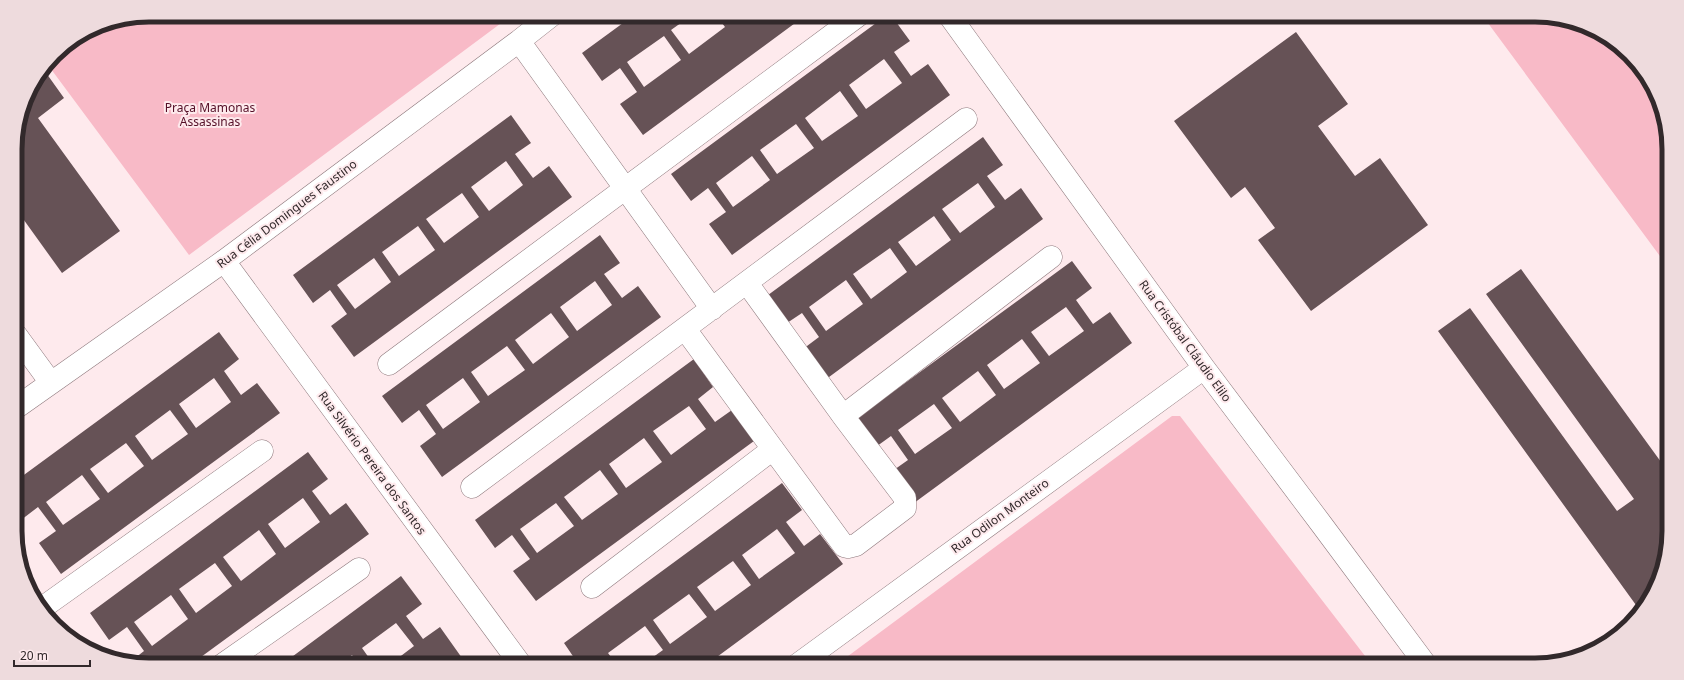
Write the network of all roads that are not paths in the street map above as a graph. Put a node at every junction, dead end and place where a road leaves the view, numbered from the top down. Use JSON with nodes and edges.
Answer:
{"nodes":[{"id":1,"x":544,"y":22,"type":"edge"},
{"id":2,"x":850,"y":22,"type":"edge"},
{"id":3,"x":954,"y":22,"type":"edge"},
{"id":4,"x":520,"y":42,"type":"junction"},
{"id":5,"x":966,"y":119,"type":"dead end"},
{"id":6,"x":625,"y":188,"type":"junction"},
{"id":7,"x":1051,"y":258,"type":"dead end"},
{"id":8,"x":224,"y":261,"type":"junction"},
{"id":9,"x":747,"y":283,"type":"junction"},
{"id":10,"x":712,"y":309,"type":"junction"},
{"id":11,"x":685,"y":329,"type":"junction"},
{"id":12,"x":22,"y":343,"type":"edge"},
{"id":13,"x":389,"y":364,"type":"dead end"},
{"id":14,"x":1204,"y":368,"type":"junction"},
{"id":15,"x":51,"y":382,"type":"junction"},
{"id":16,"x":22,"y":403,"type":"edge"},
{"id":17,"x":843,"y":416,"type":"junction"},
{"id":18,"x":773,"y":448,"type":"junction"},
{"id":19,"x":262,"y":451,"type":"dead end"},
{"id":20,"x":472,"y":487,"type":"dead end"},
{"id":21,"x":359,"y":569,"type":"dead end"},
{"id":22,"x":592,"y":587,"type":"dead end"},
{"id":23,"x":46,"y":605,"type":"edge"},
{"id":24,"x":232,"y":658,"type":"edge"},
{"id":25,"x":516,"y":658,"type":"edge"},
{"id":26,"x":807,"y":658,"type":"edge"},
{"id":27,"x":1421,"y":658,"type":"edge"}],
"edges":[{"from":1,"to":4,"type":"street","name":"Rua Célia Domingues Faustino"},
{"from":2,"to":6,"type":"street"},
{"from":3,"to":14,"type":"street","name":"Rua Cristóbal Cláudio Elilo"},
{"from":4,"to":6,"type":"street"},
{"from":4,"to":8,"type":"street","name":"Rua Célia Domingues Faustino"},
{"from":5,"to":9,"type":"street"},
{"from":6,"to":10,"type":"street"},
{"from":6,"to":13,"type":"street"},
{"from":7,"to":17,"type":"street"},
{"from":8,"to":15,"type":"street","name":"Rua Célia Domingues Faustino"},
{"from":8,"to":25,"type":"street","name":"Rua Silvério Pereira dos Santos"},
{"from":9,"to":10,"type":"street"},
{"from":9,"to":17,"type":"street"},
{"from":10,"to":11,"type":"street"},
{"from":11,"to":18,"type":"street"},
{"from":11,"to":20,"type":"street"},
{"from":12,"to":15,"type":"street"},
{"from":14,"to":26,"type":"street","name":"Rua Odilon Monteiro"},
{"from":14,"to":27,"type":"street","name":"Rua Cristóbal Cláudio Elilo"},
{"from":15,"to":16,"type":"street","name":"Rua Célia Domingues Faustino"},
{"from":17,"to":18,"type":"street"},
{"from":18,"to":22,"type":"street"},
{"from":19,"to":23,"type":"street"},
{"from":21,"to":24,"type":"street"}]}
